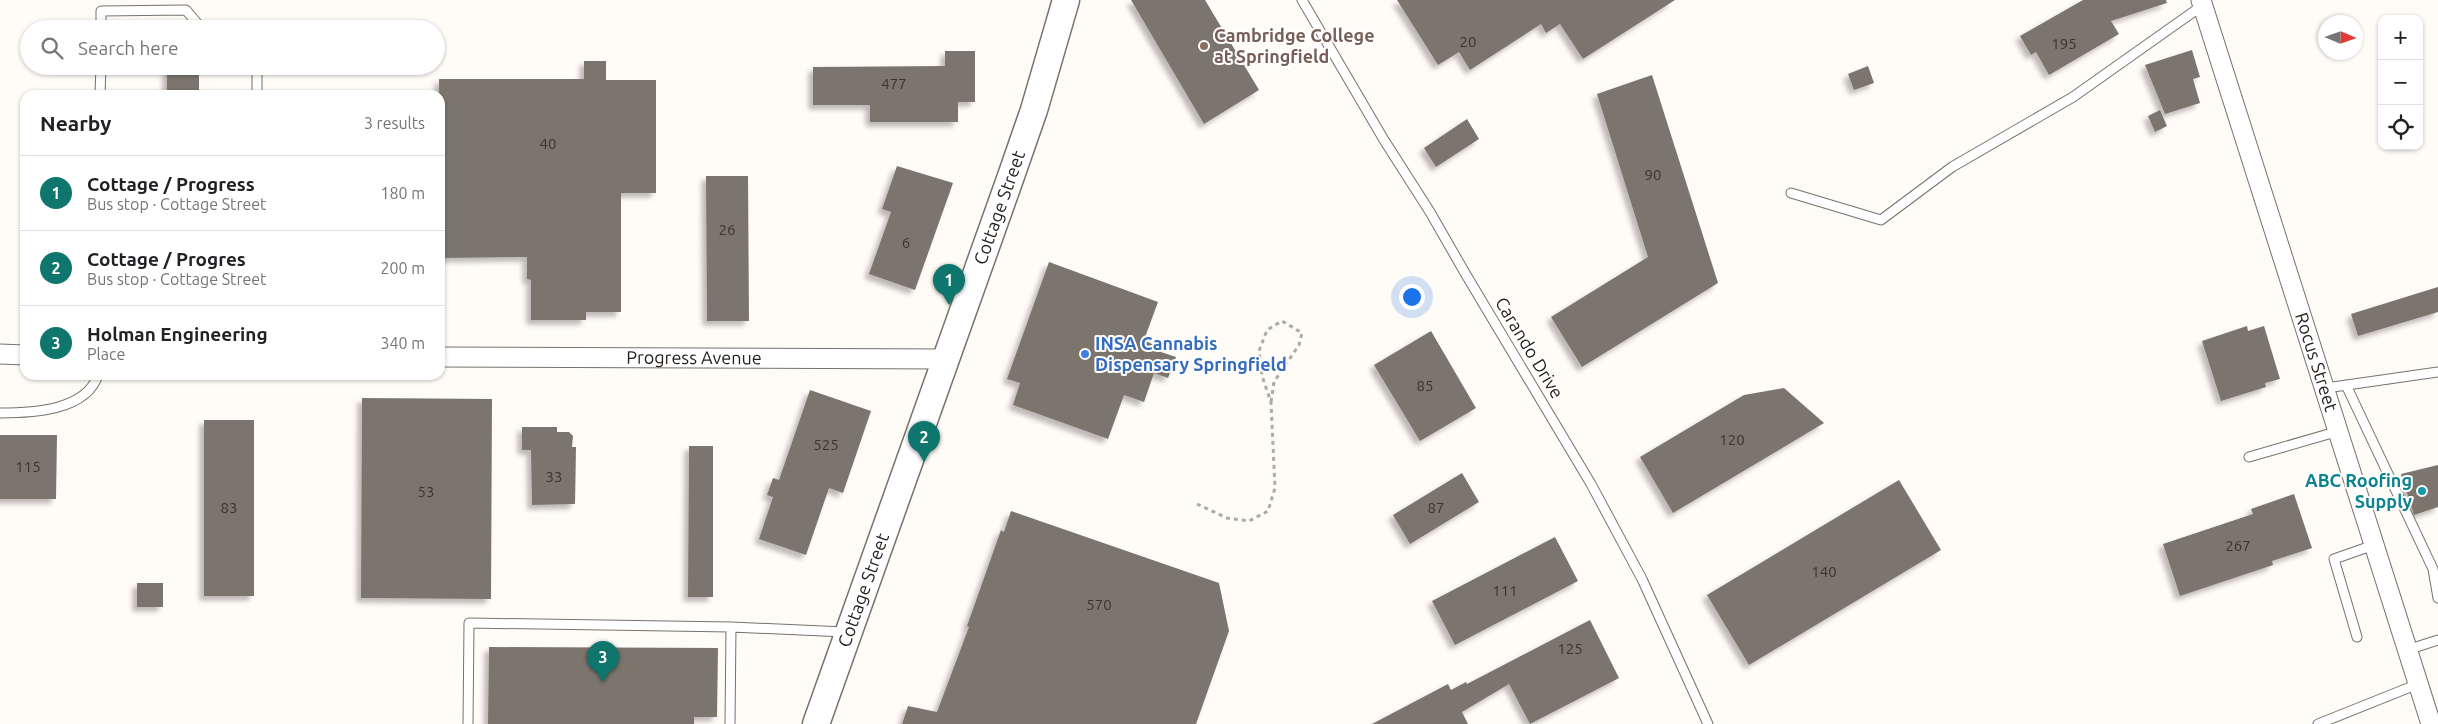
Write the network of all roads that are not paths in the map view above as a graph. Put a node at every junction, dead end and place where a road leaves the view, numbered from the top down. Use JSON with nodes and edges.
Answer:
{"nodes":[{"id":1,"x":1066,"y":0,"type":"edge"},
{"id":2,"x":1302,"y":0,"type":"edge"},
{"id":3,"x":2202,"y":3,"type":"edge"},
{"id":4,"x":101,"y":20,"type":"edge"},
{"id":5,"x":194,"y":20,"type":"edge"},
{"id":6,"x":101,"y":75,"type":"edge"},
{"id":7,"x":257,"y":75,"type":"edge"},
{"id":8,"x":100,"y":90,"type":"edge"},
{"id":9,"x":257,"y":90,"type":"edge"},
{"id":10,"x":1791,"y":193,"type":"dead end"},
{"id":11,"x":0,"y":354,"type":"edge"},
{"id":12,"x":20,"y":355,"type":"edge"},
{"id":13,"x":445,"y":357,"type":"edge"},
{"id":14,"x":947,"y":360,"type":"junction"},
{"id":15,"x":2438,"y":372,"type":"edge"},
{"id":16,"x":96,"y":380,"type":"edge"},
{"id":17,"x":2346,"y":385,"type":"junction"},
{"id":18,"x":2326,"y":388,"type":"junction"},
{"id":19,"x":0,"y":413,"type":"edge"},
{"id":20,"x":2339,"y":430,"type":"junction"},
{"id":21,"x":2249,"y":457,"type":"dead end"},
{"id":22,"x":2374,"y":545,"type":"junction"},
{"id":23,"x":2438,"y":598,"type":"edge"},
{"id":24,"x":731,"y":627,"type":"junction"},
{"id":25,"x":848,"y":632,"type":"junction"},
{"id":26,"x":2357,"y":636,"type":"dead end"},
{"id":27,"x":2438,"y":640,"type":"edge"},
{"id":28,"x":2407,"y":650,"type":"junction"},
{"id":29,"x":2418,"y":684,"type":"junction"},
{"id":30,"x":468,"y":724,"type":"edge"},
{"id":31,"x":730,"y":724,"type":"edge"},
{"id":32,"x":816,"y":724,"type":"edge"},
{"id":33,"x":1708,"y":724,"type":"edge"},
{"id":34,"x":2318,"y":724,"type":"edge"},
{"id":35,"x":2430,"y":724,"type":"edge"}],
"edges":[{"from":1,"to":14,"type":"main road","name":"Cottage Street"},
{"from":2,"to":33,"type":"lane","name":"Carando Drive"},
{"from":3,"to":10,"type":"lane"},
{"from":3,"to":18,"type":"street","name":"Rocus Street"},
{"from":4,"to":5,"type":"lane"},
{"from":6,"to":8,"type":"lane"},
{"from":7,"to":9,"type":"lane"},
{"from":11,"to":12,"type":"street"},
{"from":13,"to":14,"type":"street","name":"Progress Avenue"},
{"from":14,"to":25,"type":"main road","name":"Cottage Street"},
{"from":15,"to":17,"type":"lane"},
{"from":16,"to":19,"type":"lane"},
{"from":17,"to":18,"type":"lane"},
{"from":17,"to":23,"type":"lane"},
{"from":18,"to":20,"type":"street","name":"Rocus Street"},
{"from":20,"to":21,"type":"lane"},
{"from":20,"to":22,"type":"street","name":"Rocus Street"},
{"from":22,"to":26,"type":"lane"},
{"from":22,"to":28,"type":"street","name":"Rocus Street"},
{"from":24,"to":25,"type":"lane"},
{"from":24,"to":30,"type":"lane"},
{"from":24,"to":31,"type":"lane"},
{"from":25,"to":32,"type":"main road","name":"Cottage Street"},
{"from":27,"to":28,"type":"lane"},
{"from":28,"to":29,"type":"street","name":"Rocus Street"},
{"from":29,"to":34,"type":"lane"},
{"from":29,"to":35,"type":"street","name":"Rocus Street"}]}
